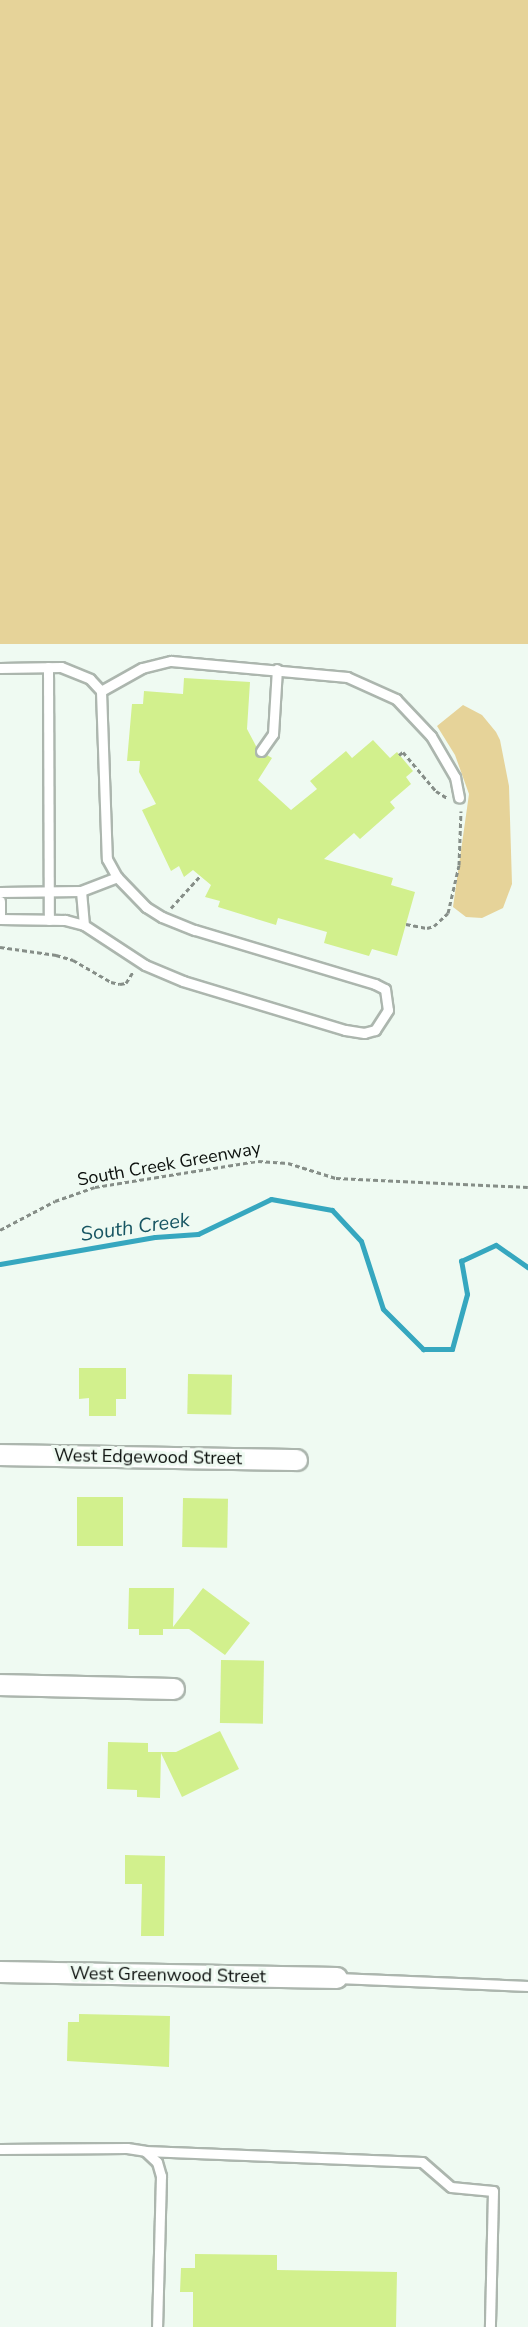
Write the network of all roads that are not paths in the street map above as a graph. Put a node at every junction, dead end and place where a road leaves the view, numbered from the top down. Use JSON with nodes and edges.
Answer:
{"nodes":[{"id":1,"x":48,"y":667,"type":"junction"},
{"id":2,"x":0,"y":668,"type":"edge"},
{"id":3,"x":277,"y":669,"type":"junction"},
{"id":4,"x":101,"y":692,"type":"junction"},
{"id":5,"x":261,"y":751,"type":"dead end"},
{"id":6,"x":459,"y":798,"type":"road end"},
{"id":7,"x":117,"y":877,"type":"junction"},
{"id":8,"x":81,"y":891,"type":"junction"},
{"id":9,"x":0,"y":892,"type":"edge"},
{"id":10,"x":50,"y":893,"type":"junction"},
{"id":11,"x":0,"y":901,"type":"edge"},
{"id":12,"x":0,"y":919,"type":"edge"},
{"id":13,"x":49,"y":920,"type":"junction"},
{"id":14,"x":84,"y":925,"type":"junction"},
{"id":15,"x":0,"y":1455,"type":"edge"},
{"id":16,"x":297,"y":1460,"type":"dead end"},
{"id":17,"x":0,"y":1685,"type":"edge"},
{"id":18,"x":174,"y":1689,"type":"dead end"},
{"id":19,"x":0,"y":1972,"type":"edge"},
{"id":20,"x":337,"y":1978,"type":"joint"},
{"id":21,"x":528,"y":1986,"type":"edge"},
{"id":22,"x":0,"y":2149,"type":"edge"},
{"id":23,"x":146,"y":2151,"type":"junction"},
{"id":24,"x":158,"y":2327,"type":"edge"},
{"id":25,"x":490,"y":2327,"type":"edge"}],
"edges":[{"from":1,"to":2,"type":"lane"},
{"from":1,"to":4,"type":"lane"},
{"from":1,"to":10,"type":"lane"},
{"from":3,"to":4,"type":"lane"},
{"from":3,"to":5,"type":"lane"},
{"from":3,"to":6,"type":"lane"},
{"from":4,"to":7,"type":"lane"},
{"from":7,"to":8,"type":"lane"},
{"from":7,"to":14,"type":"lane"},
{"from":8,"to":10,"type":"lane"},
{"from":8,"to":14,"type":"lane"},
{"from":9,"to":10,"type":"lane"},
{"from":10,"to":13,"type":"lane"},
{"from":11,"to":12,"type":"lane"},
{"from":12,"to":13,"type":"lane"},
{"from":13,"to":14,"type":"lane"},
{"from":15,"to":16,"type":"street","name":"West Edgewood Street"},
{"from":17,"to":18,"type":"street"},
{"from":19,"to":20,"type":"street","name":"West Greenwood Street"},
{"from":20,"to":21,"type":"lane"},
{"from":22,"to":23,"type":"lane"},
{"from":23,"to":24,"type":"lane"},
{"from":23,"to":25,"type":"lane"}]}
